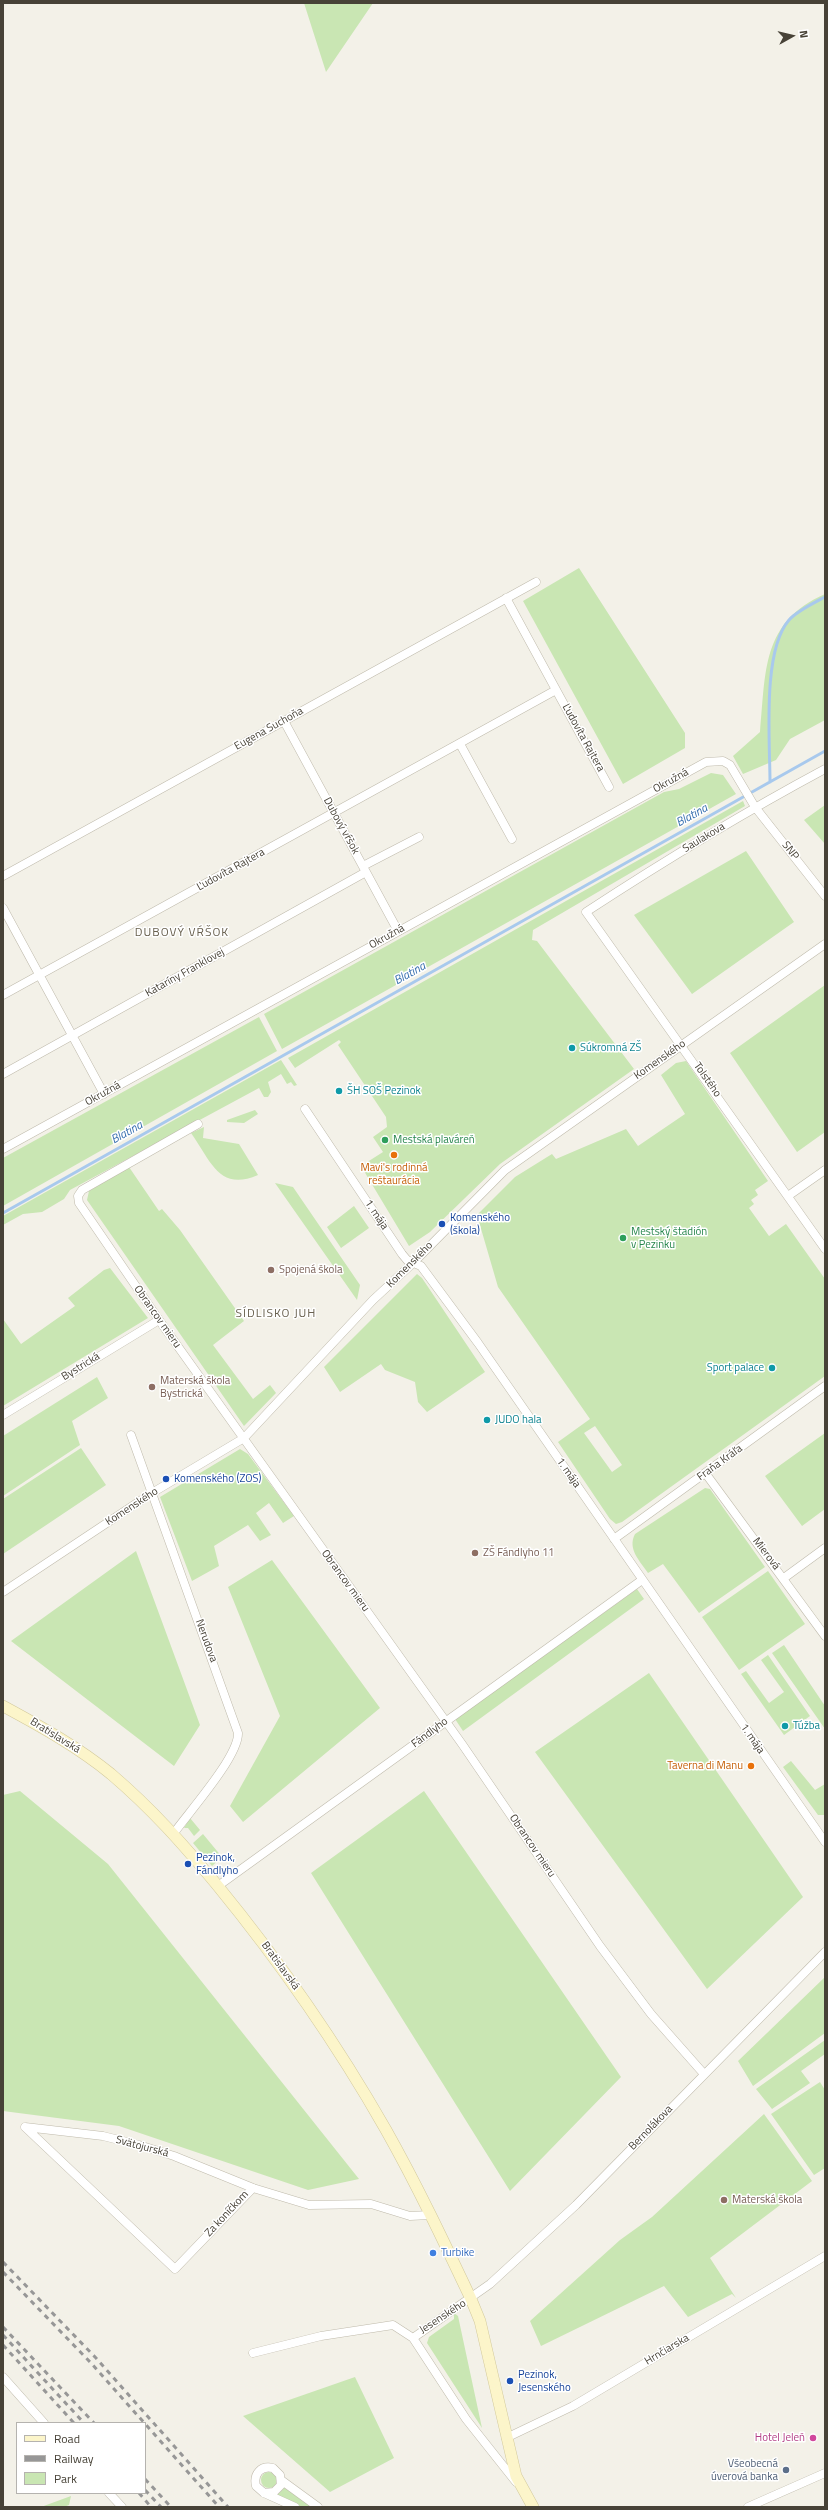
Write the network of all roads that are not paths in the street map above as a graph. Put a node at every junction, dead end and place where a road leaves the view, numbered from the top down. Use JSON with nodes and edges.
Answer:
{"nodes":[{"id":1,"x":536,"y":582,"type":"dead end"},
{"id":2,"x":506,"y":598,"type":"junction"},
{"id":3,"x":556,"y":690,"type":"junction"},
{"id":4,"x":284,"y":721,"type":"junction"},
{"id":5,"x":460,"y":744,"type":"junction"},
{"id":6,"x":825,"y":769,"type":"edge"},
{"id":7,"x":610,"y":787,"type":"dead end"},
{"id":8,"x":753,"y":804,"type":"junction"},
{"id":9,"x":334,"y":813,"type":"junction"},
{"id":10,"x":419,"y":837,"type":"dead end"},
{"id":11,"x":512,"y":839,"type":"dead end"},
{"id":12,"x":365,"y":869,"type":"junction"},
{"id":13,"x":3,"y":876,"type":"edge"},
{"id":14,"x":825,"y":896,"type":"edge"},
{"id":15,"x":3,"y":908,"type":"edge"},
{"id":16,"x":586,"y":912,"type":"joint"},
{"id":17,"x":398,"y":931,"type":"junction"},
{"id":18,"x":825,"y":944,"type":"edge"},
{"id":19,"x":40,"y":975,"type":"junction"},
{"id":20,"x":3,"y":995,"type":"edge"},
{"id":21,"x":72,"y":1036,"type":"junction"},
{"id":22,"x":682,"y":1045,"type":"junction"},
{"id":23,"x":3,"y":1074,"type":"edge"},
{"id":24,"x":104,"y":1094,"type":"junction"},
{"id":25,"x":305,"y":1109,"type":"dead end"},
{"id":26,"x":198,"y":1124,"type":"dead end"},
{"id":27,"x":3,"y":1149,"type":"edge"},
{"id":28,"x":825,"y":1170,"type":"edge"},
{"id":29,"x":788,"y":1196,"type":"junction"},
{"id":30,"x":825,"y":1249,"type":"edge"},
{"id":31,"x":414,"y":1262,"type":"junction"},
{"id":32,"x":159,"y":1320,"type":"junction"},
{"id":33,"x":825,"y":1386,"type":"edge"},
{"id":34,"x":3,"y":1415,"type":"edge"},
{"id":35,"x":131,"y":1436,"type":"dead end"},
{"id":36,"x":244,"y":1438,"type":"junction"},
{"id":37,"x":706,"y":1474,"type":"junction"},
{"id":38,"x":152,"y":1493,"type":"junction"},
{"id":39,"x":614,"y":1539,"type":"junction"},
{"id":40,"x":825,"y":1548,"type":"edge"},
{"id":41,"x":784,"y":1578,"type":"junction"},
{"id":42,"x":642,"y":1580,"type":"junction"},
{"id":43,"x":3,"y":1592,"type":"edge"},
{"id":44,"x":825,"y":1636,"type":"edge"},
{"id":45,"x":3,"y":1706,"type":"edge"},
{"id":46,"x":445,"y":1721,"type":"junction"},
{"id":47,"x":174,"y":1833,"type":"junction"},
{"id":48,"x":825,"y":1842,"type":"edge"},
{"id":49,"x":218,"y":1886,"type":"junction"},
{"id":50,"x":825,"y":1952,"type":"edge"},
{"id":51,"x":704,"y":2074,"type":"junction"},
{"id":52,"x":253,"y":2188,"type":"junction"},
{"id":53,"x":430,"y":2215,"type":"junction"},
{"id":54,"x":825,"y":2256,"type":"edge"},
{"id":55,"x":175,"y":2269,"type":"joint"},
{"id":56,"x":471,"y":2299,"type":"junction"},
{"id":57,"x":413,"y":2338,"type":"junction"},
{"id":58,"x":253,"y":2353,"type":"dead end"},
{"id":59,"x":3,"y":2377,"type":"edge"},
{"id":60,"x":43,"y":2422,"type":"edge"},
{"id":61,"x":506,"y":2438,"type":"junction"},
{"id":62,"x":825,"y":2473,"type":"edge"},
{"id":63,"x":281,"y":2480,"type":"junction"},
{"id":64,"x":264,"y":2492,"type":"junction"},
{"id":65,"x":524,"y":2492,"type":"junction"},
{"id":66,"x":110,"y":2494,"type":"edge"},
{"id":67,"x":122,"y":2507,"type":"edge"},
{"id":68,"x":295,"y":2507,"type":"edge"},
{"id":69,"x":318,"y":2507,"type":"edge"},
{"id":70,"x":533,"y":2507,"type":"edge"},
{"id":71,"x":748,"y":2507,"type":"edge"}],
"edges":[{"from":1,"to":2,"type":"street","name":"Eugena Suchoňa"},
{"from":2,"to":3,"type":"street","name":"Ľudovíta Rajtera"},
{"from":2,"to":4,"type":"street","name":"Eugena Suchoňa"},
{"from":3,"to":5,"type":"street","name":"Ľudovíta Rajtera"},
{"from":3,"to":7,"type":"street","name":"Ľudovíta Rajtera"},
{"from":4,"to":9,"type":"street","name":"Dubový vŕšok"},
{"from":4,"to":13,"type":"street","name":"Eugena Suchoňa"},
{"from":5,"to":9,"type":"street","name":"Ľudovíta Rajtera"},
{"from":5,"to":11,"type":"street"},
{"from":6,"to":8,"type":"street","name":"Saulakova"},
{"from":8,"to":14,"type":"street","name":"SNP"},
{"from":8,"to":16,"type":"street","name":"Saulakova"},
{"from":8,"to":17,"type":"street","name":"Okružná"},
{"from":9,"to":12,"type":"street","name":"Dubový vŕšok"},
{"from":9,"to":19,"type":"street","name":"Ľudovíta Rajtera"},
{"from":10,"to":12,"type":"street","name":"Kataríny Franklovej"},
{"from":12,"to":17,"type":"street","name":"Dubový vŕšok"},
{"from":12,"to":21,"type":"street","name":"Kataríny Franklovej"},
{"from":15,"to":19,"type":"street"},
{"from":16,"to":22,"type":"street","name":"Tolstého"},
{"from":17,"to":24,"type":"street","name":"Okružná"},
{"from":18,"to":22,"type":"street","name":"Komenského"},
{"from":19,"to":20,"type":"street","name":"Ľudovíta Rajtera"},
{"from":19,"to":21,"type":"street"},
{"from":21,"to":23,"type":"street","name":"Kataríny Franklovej"},
{"from":21,"to":24,"type":"street"},
{"from":22,"to":29,"type":"street","name":"Tolstého"},
{"from":22,"to":31,"type":"street","name":"Komenského"},
{"from":24,"to":27,"type":"street","name":"Okružná"},
{"from":25,"to":31,"type":"street","name":"1. mája"},
{"from":26,"to":32,"type":"street","name":"Obrancov mieru"},
{"from":28,"to":29,"type":"street"},
{"from":29,"to":30,"type":"street","name":"Tolstého"},
{"from":31,"to":36,"type":"street","name":"Komenského"},
{"from":31,"to":39,"type":"street","name":"1. mája"},
{"from":32,"to":34,"type":"street","name":"Bystrická"},
{"from":32,"to":36,"type":"street","name":"Obrancov mieru"},
{"from":33,"to":37,"type":"street","name":"Fraňa Kráľa"},
{"from":35,"to":38,"type":"street","name":"Nerudova"},
{"from":36,"to":38,"type":"street","name":"Komenského"},
{"from":36,"to":46,"type":"street","name":"Obrancov mieru"},
{"from":37,"to":39,"type":"street","name":"Fraňa Kráľa"},
{"from":37,"to":41,"type":"street","name":"Mierová"},
{"from":38,"to":43,"type":"street","name":"Komenského"},
{"from":38,"to":47,"type":"street","name":"Nerudova"},
{"from":39,"to":42,"type":"street","name":"1. mája"},
{"from":40,"to":41,"type":"street"},
{"from":41,"to":44,"type":"street","name":"Mierová"},
{"from":42,"to":46,"type":"street","name":"Fándlyho"},
{"from":42,"to":48,"type":"street","name":"1. mája"},
{"from":45,"to":47,"type":"main road","name":"Bratislavská"},
{"from":46,"to":49,"type":"street","name":"Fándlyho"},
{"from":46,"to":51,"type":"street","name":"Obrancov mieru"},
{"from":47,"to":49,"type":"main road","name":"Bratislavská"},
{"from":49,"to":53,"type":"main road","name":"Bratislavská"},
{"from":50,"to":51,"type":"street","name":"Bernolákova"},
{"from":51,"to":56,"type":"street","name":"Bernolákova"},
{"from":52,"to":53,"type":"street","name":"Za koníčkom"},
{"from":52,"to":55,"type":"street","name":"Za koníčkom"},
{"from":52,"to":55,"type":"street","name":"Svätojurská"},
{"from":53,"to":56,"type":"main road","name":"Bratislavská"},
{"from":54,"to":61,"type":"street","name":"Hrnčiarska"},
{"from":56,"to":57,"type":"street","name":"Jesenského"},
{"from":56,"to":61,"type":"main road","name":"Jesenského"},
{"from":57,"to":58,"type":"street","name":"Jesenského"},
{"from":57,"to":65,"type":"street"},
{"from":59,"to":60,"type":"street"},
{"from":61,"to":65,"type":"main road","name":"Jesenského"},
{"from":62,"to":71,"type":"street"},
{"from":63,"to":64,"type":"street"},
{"from":63,"to":64,"type":"street"},
{"from":63,"to":69,"type":"street"},
{"from":64,"to":68,"type":"street"},
{"from":65,"to":70,"type":"main road","name":"Jesenského"},
{"from":66,"to":67,"type":"street"}]}
